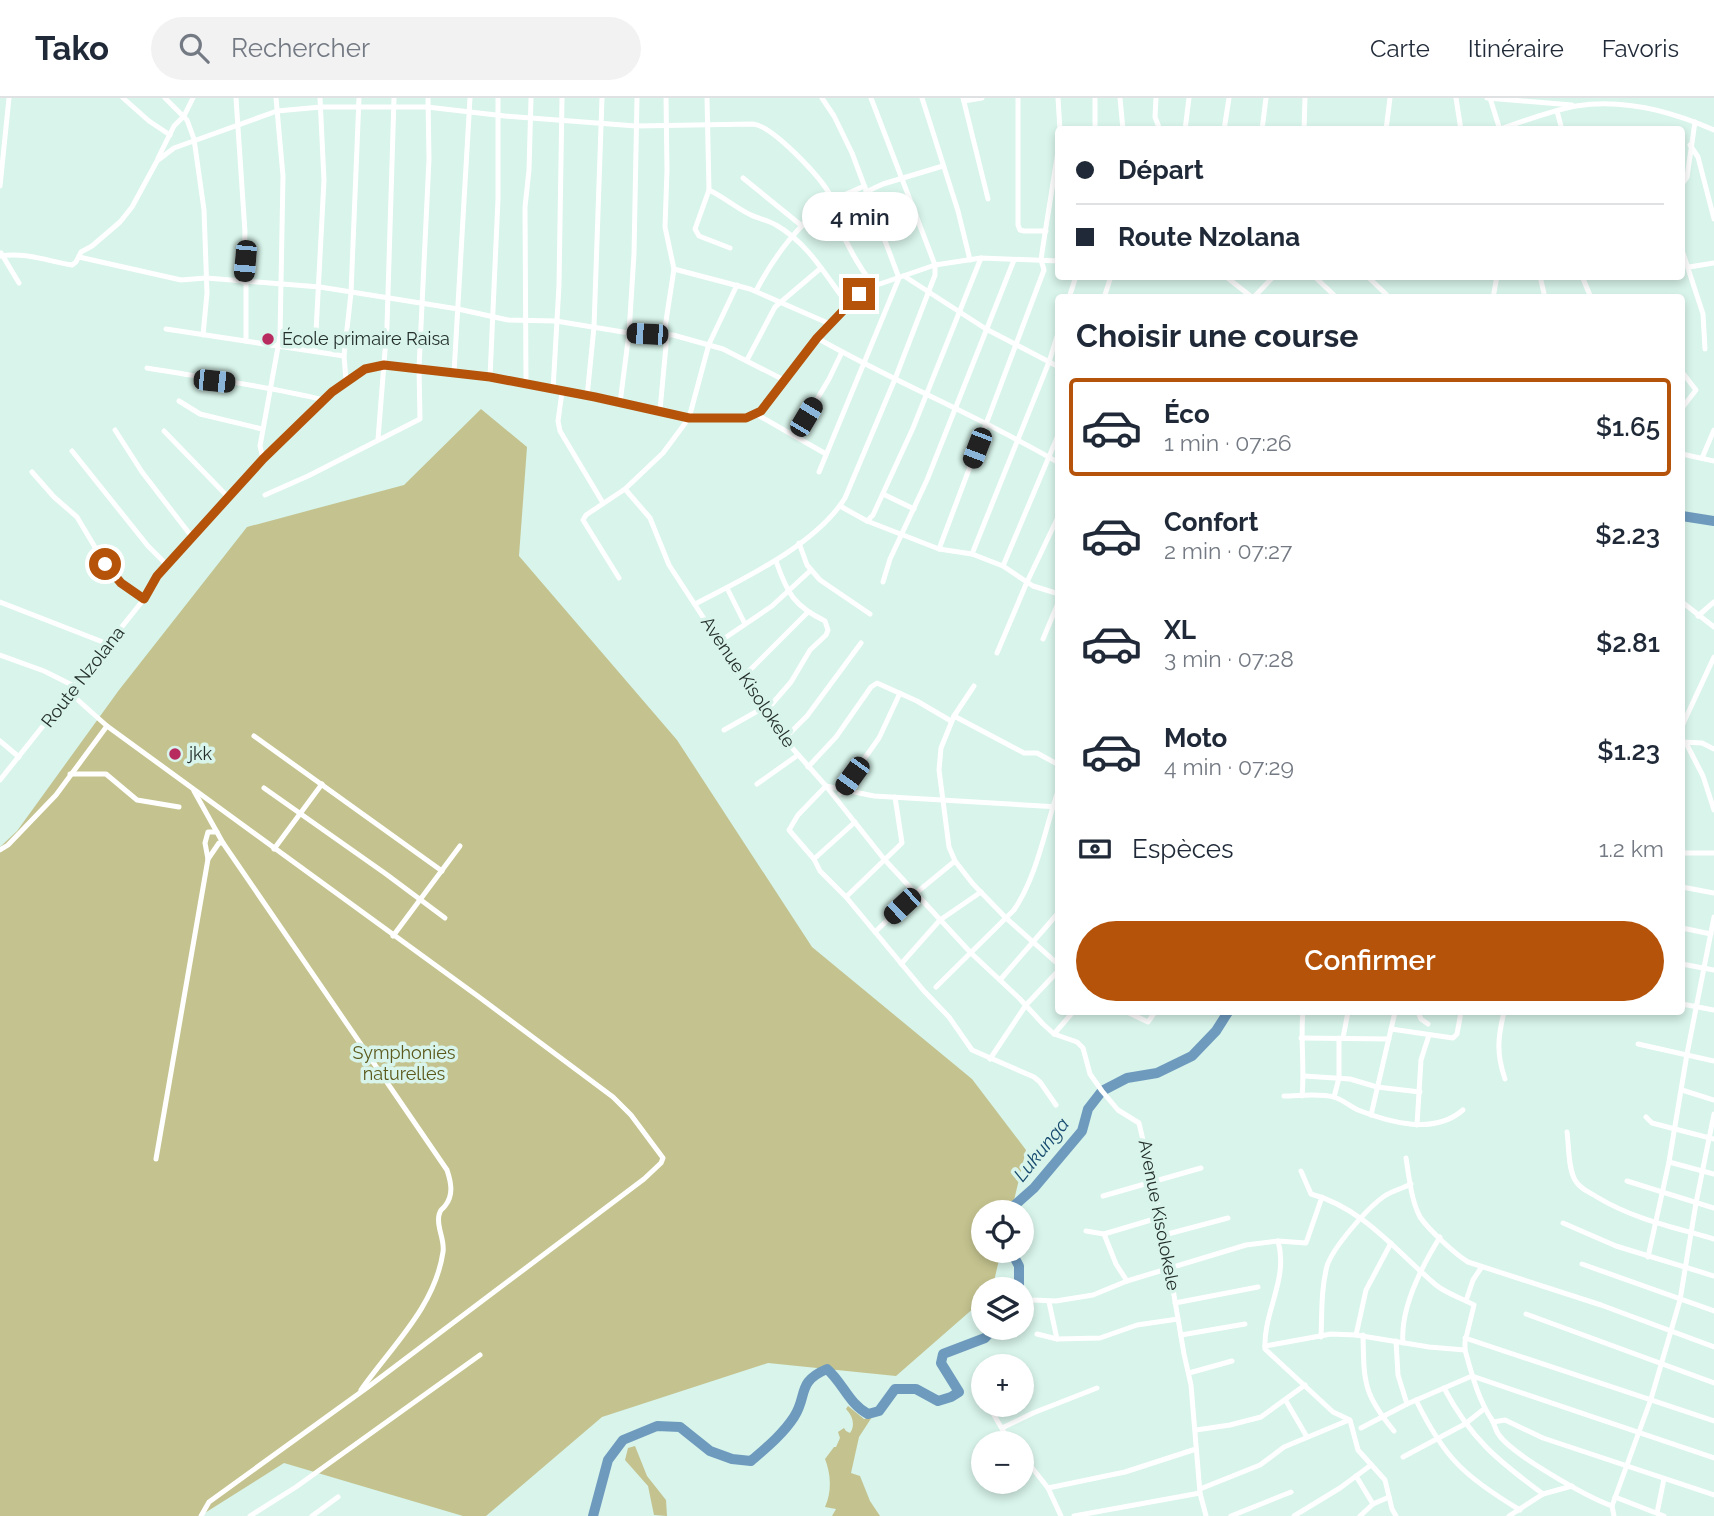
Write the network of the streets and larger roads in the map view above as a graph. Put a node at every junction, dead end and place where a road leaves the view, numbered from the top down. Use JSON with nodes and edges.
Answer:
{"nodes":[{"id":1,"x":9,"y":98,"type":"edge"},
{"id":2,"x":123,"y":98,"type":"edge"},
{"id":3,"x":166,"y":98,"type":"edge"},
{"id":4,"x":194,"y":98,"type":"edge"},
{"id":5,"x":236,"y":98,"type":"edge"},
{"id":6,"x":276,"y":98,"type":"edge"},
{"id":7,"x":320,"y":98,"type":"edge"},
{"id":8,"x":359,"y":98,"type":"edge"},
{"id":9,"x":394,"y":98,"type":"edge"},
{"id":10,"x":428,"y":98,"type":"edge"},
{"id":11,"x":470,"y":98,"type":"edge"},
{"id":12,"x":498,"y":98,"type":"edge"},
{"id":13,"x":531,"y":98,"type":"edge"},
{"id":14,"x":562,"y":98,"type":"edge"},
{"id":15,"x":602,"y":98,"type":"edge"},
{"id":16,"x":636,"y":98,"type":"edge"},
{"id":17,"x":666,"y":98,"type":"edge"},
{"id":18,"x":707,"y":98,"type":"edge"},
{"id":19,"x":822,"y":98,"type":"edge"},
{"id":20,"x":871,"y":98,"type":"edge"},
{"id":21,"x":922,"y":98,"type":"edge"},
{"id":22,"x":982,"y":98,"type":"edge"},
{"id":23,"x":1018,"y":98,"type":"edge"},
{"id":24,"x":1058,"y":98,"type":"edge"},
{"id":25,"x":1095,"y":98,"type":"edge"},
{"id":26,"x":1120,"y":98,"type":"edge"},
{"id":27,"x":1156,"y":98,"type":"edge"},
{"id":28,"x":1189,"y":98,"type":"edge"},
{"id":29,"x":1229,"y":98,"type":"edge"},
{"id":30,"x":1266,"y":98,"type":"edge"},
{"id":31,"x":1305,"y":98,"type":"edge"},
{"id":32,"x":1390,"y":98,"type":"edge"},
{"id":33,"x":1455,"y":98,"type":"edge"},
{"id":34,"x":1488,"y":98,"type":"edge"},
{"id":35,"x":964,"y":99,"type":"edge"},
{"id":36,"x":1578,"y":106,"type":"junction"},
{"id":37,"x":321,"y":107,"type":"junction"},
{"id":38,"x":358,"y":107,"type":"junction"},
{"id":39,"x":395,"y":107,"type":"junction"},
{"id":40,"x":427,"y":107,"type":"junction"},
{"id":41,"x":277,"y":111,"type":"junction"},
{"id":42,"x":1558,"y":111,"type":"junction"},
{"id":43,"x":470,"y":112,"type":"junction"},
{"id":44,"x":498,"y":115,"type":"junction"},
{"id":45,"x":184,"y":116,"type":"junction"},
{"id":46,"x":530,"y":118,"type":"junction"},
{"id":47,"x":561,"y":120,"type":"junction"},
{"id":48,"x":1695,"y":122,"type":"junction"},
{"id":49,"x":601,"y":123,"type":"junction"},
{"id":50,"x":237,"y":125,"type":"junction"},
{"id":51,"x":666,"y":125,"type":"junction"},
{"id":52,"x":636,"y":126,"type":"junction"},
{"id":53,"x":707,"y":126,"type":"junction"},
{"id":54,"x":1060,"y":126,"type":"edge"},
{"id":55,"x":1095,"y":126,"type":"edge"},
{"id":56,"x":1123,"y":126,"type":"edge"},
{"id":57,"x":1158,"y":126,"type":"edge"},
{"id":58,"x":1186,"y":126,"type":"edge"},
{"id":59,"x":1225,"y":126,"type":"edge"},
{"id":60,"x":1262,"y":126,"type":"edge"},
{"id":61,"x":1304,"y":126,"type":"edge"},
{"id":62,"x":1386,"y":126,"type":"edge"},
{"id":63,"x":1460,"y":126,"type":"edge"},
{"id":64,"x":1498,"y":126,"type":"edge"},
{"id":65,"x":1509,"y":126,"type":"edge"},
{"id":66,"x":1561,"y":126,"type":"edge"},
{"id":67,"x":1714,"y":130,"type":"edge"},
{"id":68,"x":170,"y":135,"type":"junction"},
{"id":69,"x":194,"y":139,"type":"junction"},
{"id":70,"x":1690,"y":145,"type":"junction"},
{"id":71,"x":157,"y":161,"type":"junction"},
{"id":72,"x":943,"y":166,"type":"junction"},
{"id":73,"x":1055,"y":171,"type":"edge"},
{"id":74,"x":743,"y":178,"type":"dead end"},
{"id":75,"x":901,"y":178,"type":"junction"},
{"id":76,"x":1685,"y":180,"type":"edge"},
{"id":77,"x":0,"y":186,"type":"edge"},
{"id":78,"x":865,"y":189,"type":"junction"},
{"id":79,"x":709,"y":190,"type":"junction"},
{"id":80,"x":988,"y":200,"type":"dead end"},
{"id":81,"x":832,"y":201,"type":"junction"},
{"id":82,"x":916,"y":215,"type":"junction"},
{"id":83,"x":1714,"y":219,"type":"edge"},
{"id":84,"x":802,"y":226,"type":"junction"},
{"id":85,"x":882,"y":230,"type":"junction"},
{"id":86,"x":1046,"y":231,"type":"junction"},
{"id":87,"x":793,"y":236,"type":"junction"},
{"id":88,"x":730,"y":248,"type":"dead end"},
{"id":89,"x":1,"y":255,"type":"edge"},
{"id":90,"x":79,"y":257,"type":"junction"},
{"id":91,"x":1685,"y":257,"type":"edge"},
{"id":92,"x":981,"y":258,"type":"junction"},
{"id":93,"x":970,"y":260,"type":"junction"},
{"id":94,"x":1014,"y":260,"type":"junction"},
{"id":95,"x":1041,"y":260,"type":"junction"},
{"id":96,"x":1055,"y":261,"type":"edge"},
{"id":97,"x":1714,"y":263,"type":"edge"},
{"id":98,"x":935,"y":265,"type":"junction"},
{"id":99,"x":1689,"y":267,"type":"junction"},
{"id":100,"x":821,"y":268,"type":"junction"},
{"id":101,"x":674,"y":269,"type":"junction"},
{"id":102,"x":902,"y":277,"type":"junction"},
{"id":103,"x":206,"y":278,"type":"junction"},
{"id":104,"x":1232,"y":280,"type":"edge"},
{"id":105,"x":1270,"y":280,"type":"edge"},
{"id":106,"x":1318,"y":280,"type":"edge"},
{"id":107,"x":1371,"y":280,"type":"edge"},
{"id":108,"x":245,"y":282,"type":"junction"},
{"id":109,"x":19,"y":284,"type":"dead end"},
{"id":110,"x":281,"y":284,"type":"junction"},
{"id":111,"x":737,"y":285,"type":"junction"},
{"id":112,"x":874,"y":286,"type":"junction"},
{"id":113,"x":320,"y":288,"type":"junction"},
{"id":114,"x":756,"y":291,"type":"junction"},
{"id":115,"x":351,"y":293,"type":"junction"},
{"id":116,"x":929,"y":293,"type":"junction"},
{"id":117,"x":1248,"y":294,"type":"edge"},
{"id":118,"x":1257,"y":294,"type":"edge"},
{"id":119,"x":1333,"y":294,"type":"edge"},
{"id":120,"x":1386,"y":294,"type":"edge"},
{"id":121,"x":388,"y":299,"type":"junction"},
{"id":122,"x":780,"y":302,"type":"junction"},
{"id":123,"x":423,"y":304,"type":"junction"},
{"id":124,"x":848,"y":305,"type":"junction"},
{"id":125,"x":458,"y":309,"type":"junction"},
{"id":126,"x":959,"y":313,"type":"junction"},
{"id":127,"x":495,"y":317,"type":"junction"},
{"id":128,"x":525,"y":320,"type":"junction"},
{"id":129,"x":556,"y":321,"type":"junction"},
{"id":130,"x":830,"y":324,"type":"junction"},
{"id":131,"x":594,"y":327,"type":"junction"},
{"id":132,"x":1703,"y":328,"type":"junction"},
{"id":133,"x":166,"y":329,"type":"dead end"},
{"id":134,"x":986,"y":329,"type":"junction"},
{"id":135,"x":1714,"y":329,"type":"edge"},
{"id":136,"x":629,"y":333,"type":"junction"},
{"id":137,"x":203,"y":335,"type":"junction"},
{"id":138,"x":666,"y":335,"type":"junction"},
{"id":139,"x":817,"y":338,"type":"junction"},
{"id":140,"x":246,"y":341,"type":"junction"},
{"id":141,"x":1055,"y":343,"type":"edge"},
{"id":142,"x":709,"y":344,"type":"junction"},
{"id":143,"x":1016,"y":345,"type":"junction"},
{"id":144,"x":279,"y":346,"type":"junction"},
{"id":145,"x":1705,"y":349,"type":"dead end"},
{"id":146,"x":315,"y":351,"type":"junction"},
{"id":147,"x":842,"y":352,"type":"junction"},
{"id":148,"x":344,"y":356,"type":"junction"},
{"id":149,"x":747,"y":360,"type":"junction"},
{"id":150,"x":1049,"y":362,"type":"junction"},
{"id":151,"x":863,"y":363,"type":"junction"},
{"id":152,"x":384,"y":365,"type":"junction"},
{"id":153,"x":1055,"y":365,"type":"edge"},
{"id":154,"x":147,"y":368,"type":"dead end"},
{"id":155,"x":419,"y":368,"type":"junction"},
{"id":156,"x":454,"y":373,"type":"junction"},
{"id":157,"x":1685,"y":376,"type":"edge"},
{"id":158,"x":490,"y":377,"type":"junction"},
{"id":159,"x":895,"y":379,"type":"junction"},
{"id":160,"x":346,"y":380,"type":"junction"},
{"id":161,"x":784,"y":380,"type":"junction"},
{"id":162,"x":526,"y":383,"type":"junction"},
{"id":163,"x":270,"y":387,"type":"junction"},
{"id":164,"x":554,"y":390,"type":"junction"},
{"id":165,"x":562,"y":391,"type":"junction"},
{"id":166,"x":925,"y":395,"type":"junction"},
{"id":167,"x":587,"y":397,"type":"junction"},
{"id":168,"x":324,"y":400,"type":"junction"},
{"id":169,"x":179,"y":401,"type":"dead end"},
{"id":170,"x":620,"y":403,"type":"junction"},
{"id":171,"x":1685,"y":404,"type":"edge"},
{"id":172,"x":955,"y":409,"type":"junction"},
{"id":173,"x":660,"y":410,"type":"junction"},
{"id":174,"x":756,"y":414,"type":"junction"},
{"id":175,"x":689,"y":418,"type":"junction"},
{"id":176,"x":987,"y":423,"type":"junction"},
{"id":177,"x":262,"y":429,"type":"junction"},
{"id":178,"x":115,"y":430,"type":"dead end"},
{"id":179,"x":1714,"y":430,"type":"edge"},
{"id":180,"x":164,"y":431,"type":"dead end"},
{"id":181,"x":795,"y":436,"type":"junction"},
{"id":182,"x":378,"y":439,"type":"junction"},
{"id":183,"x":1018,"y":439,"type":"junction"},
{"id":184,"x":1055,"y":444,"type":"edge"},
{"id":185,"x":72,"y":451,"type":"dead end"},
{"id":186,"x":826,"y":454,"type":"junction"},
{"id":187,"x":1685,"y":455,"type":"edge"},
{"id":188,"x":1050,"y":458,"type":"junction"},
{"id":189,"x":1702,"y":458,"type":"junction"},
{"id":190,"x":263,"y":459,"type":"junction"},
{"id":191,"x":1055,"y":461,"type":"edge"},
{"id":192,"x":1714,"y":461,"type":"edge"},
{"id":193,"x":32,"y":472,"type":"dead end"},
{"id":194,"x":818,"y":472,"type":"dead end"},
{"id":195,"x":625,"y":489,"type":"junction"},
{"id":196,"x":883,"y":494,"type":"junction"},
{"id":197,"x":265,"y":495,"type":"dead end"},
{"id":198,"x":228,"y":497,"type":"junction"},
{"id":199,"x":603,"y":503,"type":"junction"},
{"id":200,"x":840,"y":506,"type":"junction"},
{"id":201,"x":914,"y":509,"type":"junction"},
{"id":202,"x":867,"y":521,"type":"junction"},
{"id":203,"x":1055,"y":523,"type":"edge"},
{"id":204,"x":903,"y":533,"type":"junction"},
{"id":205,"x":192,"y":537,"type":"junction"},
{"id":206,"x":799,"y":543,"type":"junction"},
{"id":207,"x":939,"y":549,"type":"junction"},
{"id":208,"x":972,"y":554,"type":"junction"},
{"id":209,"x":776,"y":561,"type":"junction"},
{"id":210,"x":168,"y":566,"type":"junction"},
{"id":211,"x":1003,"y":566,"type":"junction"},
{"id":212,"x":811,"y":570,"type":"junction"},
{"id":213,"x":619,"y":579,"type":"dead end"},
{"id":214,"x":883,"y":582,"type":"dead end"},
{"id":215,"x":1027,"y":582,"type":"junction"},
{"id":216,"x":727,"y":588,"type":"junction"},
{"id":217,"x":788,"y":590,"type":"junction"},
{"id":218,"x":1055,"y":593,"type":"edge"},
{"id":219,"x":144,"y":599,"type":"junction"},
{"id":220,"x":0,"y":603,"type":"edge"},
{"id":221,"x":1714,"y":603,"type":"edge"},
{"id":222,"x":695,"y":604,"type":"junction"},
{"id":223,"x":1685,"y":605,"type":"edge"},
{"id":224,"x":1055,"y":610,"type":"edge"},
{"id":225,"x":807,"y":613,"type":"junction"},
{"id":226,"x":870,"y":614,"type":"dead end"},
{"id":227,"x":1698,"y":616,"type":"junction"},
{"id":228,"x":745,"y":624,"type":"junction"},
{"id":229,"x":1714,"y":627,"type":"edge"},
{"id":230,"x":1043,"y":639,"type":"dead end"},
{"id":231,"x":719,"y":642,"type":"junction"},
{"id":232,"x":861,"y":643,"type":"dead end"},
{"id":233,"x":108,"y":644,"type":"junction"},
{"id":234,"x":997,"y":653,"type":"dead end"},
{"id":235,"x":0,"y":655,"type":"edge"},
{"id":236,"x":1714,"y":657,"type":"edge"},
{"id":237,"x":743,"y":677,"type":"junction"},
{"id":238,"x":74,"y":686,"type":"junction"},
{"id":239,"x":974,"y":686,"type":"dead end"},
{"id":240,"x":71,"y":693,"type":"junction"},
{"id":241,"x":900,"y":693,"type":"junction"},
{"id":242,"x":764,"y":710,"type":"junction"},
{"id":243,"x":953,"y":718,"type":"junction"},
{"id":244,"x":1685,"y":720,"type":"edge"},
{"id":245,"x":107,"y":726,"type":"junction"},
{"id":246,"x":724,"y":730,"type":"dead end"},
{"id":247,"x":254,"y":736,"type":"dead end"},
{"id":248,"x":784,"y":739,"type":"junction"},
{"id":249,"x":0,"y":741,"type":"edge"},
{"id":250,"x":1685,"y":742,"type":"edge"},
{"id":251,"x":1685,"y":743,"type":"edge"},
{"id":252,"x":1714,"y":749,"type":"edge"},
{"id":253,"x":797,"y":755,"type":"junction"},
{"id":254,"x":19,"y":757,"type":"junction"},
{"id":255,"x":1055,"y":763,"type":"edge"},
{"id":256,"x":808,"y":767,"type":"junction"},
{"id":257,"x":70,"y":774,"type":"junction"},
{"id":258,"x":0,"y":780,"type":"edge"},
{"id":259,"x":322,"y":784,"type":"junction"},
{"id":260,"x":757,"y":784,"type":"dead end"},
{"id":261,"x":826,"y":786,"type":"junction"},
{"id":262,"x":264,"y":788,"type":"dead end"},
{"id":263,"x":192,"y":789,"type":"junction"},
{"id":264,"x":841,"y":790,"type":"junction"},
{"id":265,"x":895,"y":797,"type":"junction"},
{"id":266,"x":836,"y":798,"type":"junction"},
{"id":267,"x":943,"y":800,"type":"junction"},
{"id":268,"x":1055,"y":806,"type":"edge"},
{"id":269,"x":179,"y":807,"type":"dead end"},
{"id":270,"x":1055,"y":809,"type":"edge"},
{"id":271,"x":1714,"y":810,"type":"edge"},
{"id":272,"x":300,"y":813,"type":"junction"},
{"id":273,"x":855,"y":822,"type":"junction"},
{"id":274,"x":216,"y":832,"type":"junction"},
{"id":275,"x":223,"y":843,"type":"junction"},
{"id":276,"x":460,"y":846,"type":"dead end"},
{"id":277,"x":274,"y":849,"type":"junction"},
{"id":278,"x":0,"y":850,"type":"edge"},
{"id":279,"x":1685,"y":853,"type":"edge"},
{"id":280,"x":1714,"y":853,"type":"edge"},
{"id":281,"x":208,"y":859,"type":"junction"},
{"id":282,"x":814,"y":859,"type":"junction"},
{"id":283,"x":884,"y":859,"type":"junction"},
{"id":284,"x":955,"y":861,"type":"junction"},
{"id":285,"x":442,"y":871,"type":"junction"},
{"id":286,"x":1685,"y":888,"type":"edge"},
{"id":287,"x":981,"y":892,"type":"junction"},
{"id":288,"x":916,"y":893,"type":"junction"},
{"id":289,"x":1714,"y":893,"type":"edge"},
{"id":290,"x":846,"y":897,"type":"junction"},
{"id":291,"x":420,"y":900,"type":"junction"},
{"id":292,"x":1055,"y":917,"type":"edge"},
{"id":293,"x":1714,"y":917,"type":"edge"},
{"id":294,"x":445,"y":918,"type":"dead end"},
{"id":295,"x":1006,"y":918,"type":"junction"},
{"id":296,"x":940,"y":920,"type":"junction"},
{"id":297,"x":1685,"y":929,"type":"edge"},
{"id":298,"x":875,"y":932,"type":"junction"},
{"id":299,"x":1712,"y":934,"type":"edge"},
{"id":300,"x":393,"y":936,"type":"junction"},
{"id":301,"x":1034,"y":943,"type":"junction"},
{"id":302,"x":971,"y":953,"type":"junction"},
{"id":303,"x":1055,"y":963,"type":"edge"},
{"id":304,"x":901,"y":964,"type":"junction"},
{"id":305,"x":1685,"y":965,"type":"edge"},
{"id":306,"x":1704,"y":968,"type":"junction"},
{"id":307,"x":1714,"y":970,"type":"edge"},
{"id":308,"x":1055,"y":972,"type":"edge"},
{"id":309,"x":1000,"y":980,"type":"junction"},
{"id":310,"x":936,"y":988,"type":"dead end"},
{"id":311,"x":1026,"y":1005,"type":"junction"},
{"id":312,"x":1685,"y":1005,"type":"edge"},
{"id":313,"x":1696,"y":1007,"type":"junction"},
{"id":314,"x":1714,"y":1010,"type":"edge"},
{"id":315,"x":1070,"y":1015,"type":"edge"},
{"id":316,"x":1135,"y":1015,"type":"edge"},
{"id":317,"x":1153,"y":1015,"type":"edge"},
{"id":318,"x":1303,"y":1015,"type":"edge"},
{"id":319,"x":1347,"y":1015,"type":"edge"},
{"id":320,"x":1394,"y":1015,"type":"edge"},
{"id":321,"x":1419,"y":1015,"type":"edge"},
{"id":322,"x":1460,"y":1015,"type":"edge"},
{"id":323,"x":1503,"y":1015,"type":"edge"},
{"id":324,"x":1428,"y":1024,"type":"dead end"},
{"id":325,"x":1391,"y":1029,"type":"junction"},
{"id":326,"x":1054,"y":1034,"type":"junction"},
{"id":327,"x":1429,"y":1035,"type":"junction"},
{"id":328,"x":1301,"y":1038,"type":"junction"},
{"id":329,"x":1341,"y":1038,"type":"junction"},
{"id":330,"x":1389,"y":1039,"type":"junction"},
{"id":331,"x":1638,"y":1044,"type":"dead end"},
{"id":332,"x":1687,"y":1054,"type":"junction"},
{"id":333,"x":990,"y":1059,"type":"junction"},
{"id":334,"x":1714,"y":1061,"type":"edge"},
{"id":335,"x":1304,"y":1076,"type":"junction"},
{"id":336,"x":1339,"y":1078,"type":"junction"},
{"id":337,"x":1505,"y":1079,"type":"dead end"},
{"id":338,"x":1377,"y":1087,"type":"junction"},
{"id":339,"x":1682,"y":1090,"type":"junction"},
{"id":340,"x":1420,"y":1092,"type":"junction"},
{"id":341,"x":1284,"y":1096,"type":"dead end"},
{"id":342,"x":1302,"y":1096,"type":"junction"},
{"id":343,"x":1334,"y":1097,"type":"junction"},
{"id":344,"x":1714,"y":1100,"type":"edge"},
{"id":345,"x":1056,"y":1105,"type":"dead end"},
{"id":346,"x":1463,"y":1110,"type":"dead end"},
{"id":347,"x":1714,"y":1114,"type":"edge"},
{"id":348,"x":1371,"y":1115,"type":"junction"},
{"id":349,"x":1646,"y":1117,"type":"dead end"},
{"id":350,"x":1417,"y":1125,"type":"junction"},
{"id":351,"x":1675,"y":1128,"type":"junction"},
{"id":352,"x":1567,"y":1132,"type":"dead end"},
{"id":353,"x":1712,"y":1139,"type":"edge"},
{"id":354,"x":1406,"y":1158,"type":"dead end"},
{"id":355,"x":156,"y":1159,"type":"dead end"},
{"id":356,"x":1669,"y":1162,"type":"junction"},
{"id":357,"x":1201,"y":1168,"type":"dead end"},
{"id":358,"x":1301,"y":1171,"type":"dead end"},
{"id":359,"x":1704,"y":1171,"type":"junction"},
{"id":360,"x":1714,"y":1174,"type":"edge"},
{"id":361,"x":1153,"y":1181,"type":"junction"},
{"id":362,"x":1627,"y":1181,"type":"dead end"},
{"id":363,"x":1411,"y":1184,"type":"junction"},
{"id":364,"x":1661,"y":1193,"type":"junction"},
{"id":365,"x":1103,"y":1196,"type":"dead end"},
{"id":366,"x":1322,"y":1197,"type":"junction"},
{"id":367,"x":1696,"y":1203,"type":"junction"},
{"id":368,"x":1714,"y":1208,"type":"edge"},
{"id":369,"x":1161,"y":1217,"type":"junction"},
{"id":370,"x":1228,"y":1218,"type":"dead end"},
{"id":371,"x":1362,"y":1219,"type":"junction"},
{"id":372,"x":1563,"y":1223,"type":"dead end"},
{"id":373,"x":1655,"y":1224,"type":"junction"},
{"id":374,"x":1086,"y":1231,"type":"dead end"},
{"id":375,"x":1692,"y":1233,"type":"junction"},
{"id":376,"x":1104,"y":1234,"type":"junction"},
{"id":377,"x":1164,"y":1235,"type":"junction"},
{"id":378,"x":1440,"y":1237,"type":"junction"},
{"id":379,"x":1714,"y":1239,"type":"edge"},
{"id":380,"x":1278,"y":1241,"type":"junction"},
{"id":381,"x":1391,"y":1243,"type":"junction"},
{"id":382,"x":1648,"y":1257,"type":"junction"},
{"id":383,"x":1582,"y":1264,"type":"dead end"},
{"id":384,"x":1481,"y":1268,"type":"junction"},
{"id":385,"x":1686,"y":1269,"type":"junction"},
{"id":386,"x":1169,"y":1270,"type":"junction"},
{"id":387,"x":1422,"y":1272,"type":"junction"},
{"id":388,"x":1714,"y":1276,"type":"edge"},
{"id":389,"x":1127,"y":1281,"type":"junction"},
{"id":390,"x":1258,"y":1287,"type":"dead end"},
{"id":391,"x":1034,"y":1300,"type":"dead end"},
{"id":392,"x":1680,"y":1300,"type":"junction"},
{"id":393,"x":1466,"y":1301,"type":"junction"},
{"id":394,"x":1049,"y":1302,"type":"junction"},
{"id":395,"x":1175,"y":1303,"type":"junction"},
{"id":396,"x":1714,"y":1311,"type":"edge"},
{"id":397,"x":1526,"y":1314,"type":"dead end"},
{"id":398,"x":1178,"y":1320,"type":"junction"},
{"id":399,"x":1245,"y":1324,"type":"dead end"},
{"id":400,"x":1670,"y":1330,"type":"junction"},
{"id":401,"x":1037,"y":1334,"type":"dead end"},
{"id":402,"x":1181,"y":1335,"type":"junction"},
{"id":403,"x":1356,"y":1335,"type":"junction"},
{"id":404,"x":1363,"y":1335,"type":"junction"},
{"id":405,"x":1321,"y":1337,"type":"junction"},
{"id":406,"x":1465,"y":1338,"type":"junction"},
{"id":407,"x":1057,"y":1339,"type":"junction"},
{"id":408,"x":1396,"y":1341,"type":"junction"},
{"id":409,"x":1403,"y":1343,"type":"junction"},
{"id":410,"x":1265,"y":1346,"type":"junction"},
{"id":411,"x":1714,"y":1347,"type":"edge"},
{"id":412,"x":1465,"y":1350,"type":"junction"},
{"id":413,"x":480,"y":1355,"type":"dead end"},
{"id":414,"x":1232,"y":1361,"type":"dead end"},
{"id":415,"x":1661,"y":1363,"type":"junction"},
{"id":416,"x":1189,"y":1373,"type":"junction"},
{"id":417,"x":1472,"y":1376,"type":"junction"},
{"id":418,"x":1714,"y":1383,"type":"edge"},
{"id":419,"x":1305,"y":1385,"type":"junction"},
{"id":420,"x":1097,"y":1388,"type":"dead end"},
{"id":421,"x":1444,"y":1388,"type":"junction"},
{"id":422,"x":359,"y":1393,"type":"junction"},
{"id":423,"x":1651,"y":1399,"type":"junction"},
{"id":424,"x":1416,"y":1400,"type":"junction"},
{"id":425,"x":1286,"y":1401,"type":"junction"},
{"id":426,"x":1407,"y":1404,"type":"junction"},
{"id":427,"x":1484,"y":1409,"type":"junction"},
{"id":428,"x":995,"y":1417,"type":"edge"},
{"id":429,"x":1382,"y":1417,"type":"junction"},
{"id":430,"x":1350,"y":1420,"type":"junction"},
{"id":431,"x":1714,"y":1420,"type":"edge"},
{"id":432,"x":1493,"y":1422,"type":"junction"},
{"id":433,"x":1465,"y":1424,"type":"junction"},
{"id":434,"x":1002,"y":1428,"type":"junction"},
{"id":435,"x":1361,"y":1428,"type":"dead end"},
{"id":436,"x":1196,"y":1430,"type":"junction"},
{"id":437,"x":1004,"y":1431,"type":"edge"},
{"id":438,"x":1394,"y":1431,"type":"dead end"},
{"id":439,"x":1640,"y":1432,"type":"junction"},
{"id":440,"x":1307,"y":1437,"type":"junction"},
{"id":441,"x":1437,"y":1440,"type":"junction"},
{"id":442,"x":1196,"y":1449,"type":"junction"},
{"id":443,"x":1403,"y":1457,"type":"dead end"},
{"id":444,"x":1714,"y":1458,"type":"edge"},
{"id":445,"x":1371,"y":1465,"type":"junction"},
{"id":446,"x":1627,"y":1466,"type":"junction"},
{"id":447,"x":1034,"y":1470,"type":"edge"},
{"id":448,"x":1356,"y":1476,"type":"junction"},
{"id":449,"x":1664,"y":1479,"type":"junction"},
{"id":450,"x":1572,"y":1486,"type":"junction"},
{"id":451,"x":1048,"y":1488,"type":"junction"},
{"id":452,"x":1200,"y":1491,"type":"junction"},
{"id":453,"x":1291,"y":1492,"type":"dead end"},
{"id":454,"x":1542,"y":1494,"type":"junction"},
{"id":455,"x":1714,"y":1496,"type":"edge"},
{"id":456,"x":338,"y":1497,"type":"dead end"},
{"id":457,"x":1389,"y":1497,"type":"junction"},
{"id":458,"x":1615,"y":1497,"type":"junction"},
{"id":459,"x":1373,"y":1504,"type":"junction"},
{"id":460,"x":1612,"y":1507,"type":"junction"},
{"id":461,"x":1520,"y":1510,"type":"junction"},
{"id":462,"x":1657,"y":1513,"type":"junction"},
{"id":463,"x":201,"y":1516,"type":"edge"},
{"id":464,"x":250,"y":1516,"type":"edge"},
{"id":465,"x":312,"y":1516,"type":"edge"},
{"id":466,"x":1061,"y":1516,"type":"edge"},
{"id":467,"x":1074,"y":1516,"type":"edge"},
{"id":468,"x":1206,"y":1516,"type":"edge"},
{"id":469,"x":1231,"y":1516,"type":"edge"},
{"id":470,"x":1294,"y":1516,"type":"edge"},
{"id":471,"x":1360,"y":1516,"type":"edge"},
{"id":472,"x":1396,"y":1516,"type":"edge"},
{"id":473,"x":1509,"y":1516,"type":"edge"},
{"id":474,"x":1614,"y":1516,"type":"edge"},
{"id":475,"x":1664,"y":1516,"type":"edge"}],
"edges":[{"from":1,"to":77,"type":"street"},
{"from":2,"to":68,"type":"street"},
{"from":3,"to":45,"type":"street"},
{"from":4,"to":45,"type":"street"},
{"from":5,"to":50,"type":"street"},
{"from":6,"to":41,"type":"street"},
{"from":7,"to":37,"type":"street"},
{"from":8,"to":38,"type":"street"},
{"from":9,"to":39,"type":"street"},
{"from":10,"to":40,"type":"street"},
{"from":11,"to":43,"type":"street"},
{"from":12,"to":44,"type":"street"},
{"from":13,"to":46,"type":"street"},
{"from":14,"to":47,"type":"street"},
{"from":15,"to":49,"type":"street"},
{"from":16,"to":52,"type":"street"},
{"from":17,"to":51,"type":"street"},
{"from":18,"to":53,"type":"street"},
{"from":19,"to":78,"type":"street"},
{"from":20,"to":75,"type":"street"},
{"from":21,"to":72,"type":"street"},
{"from":22,"to":35,"type":"street"},
{"from":23,"to":86,"type":"street"},
{"from":24,"to":54,"type":"street"},
{"from":25,"to":55,"type":"street"},
{"from":26,"to":56,"type":"street"},
{"from":27,"to":57,"type":"street"},
{"from":28,"to":58,"type":"street"},
{"from":29,"to":59,"type":"street"},
{"from":30,"to":60,"type":"street"},
{"from":31,"to":61,"type":"street"},
{"from":32,"to":62,"type":"street"},
{"from":33,"to":63,"type":"street"},
{"from":34,"to":36,"type":"street"},
{"from":34,"to":64,"type":"street"},
{"from":35,"to":80,"type":"street"},
{"from":36,"to":42,"type":"street"},
{"from":36,"to":48,"type":"street"},
{"from":37,"to":38,"type":"street"},
{"from":37,"to":41,"type":"street"},
{"from":37,"to":113,"type":"street"},
{"from":38,"to":39,"type":"street"},
{"from":38,"to":115,"type":"street"},
{"from":39,"to":40,"type":"street"},
{"from":39,"to":121,"type":"street"},
{"from":40,"to":43,"type":"street"},
{"from":40,"to":123,"type":"street"},
{"from":41,"to":50,"type":"street"},
{"from":41,"to":110,"type":"street"},
{"from":42,"to":65,"type":"street"},
{"from":42,"to":66,"type":"street"},
{"from":43,"to":44,"type":"street"},
{"from":43,"to":125,"type":"street"},
{"from":44,"to":46,"type":"street"},
{"from":44,"to":127,"type":"street"},
{"from":45,"to":68,"type":"street"},
{"from":45,"to":69,"type":"street"},
{"from":46,"to":47,"type":"street"},
{"from":46,"to":128,"type":"street"},
{"from":47,"to":49,"type":"street"},
{"from":47,"to":129,"type":"street"},
{"from":48,"to":67,"type":"street"},
{"from":48,"to":70,"type":"street"},
{"from":49,"to":52,"type":"street"},
{"from":49,"to":131,"type":"street"},
{"from":50,"to":69,"type":"street"},
{"from":50,"to":108,"type":"street"},
{"from":51,"to":52,"type":"street"},
{"from":51,"to":53,"type":"street"},
{"from":51,"to":101,"type":"street"},
{"from":52,"to":136,"type":"street"},
{"from":53,"to":79,"type":"street"},
{"from":53,"to":81,"type":"street"},
{"from":68,"to":71,"type":"street"},
{"from":69,"to":71,"type":"street"},
{"from":69,"to":103,"type":"street"},
{"from":70,"to":76,"type":"street"},
{"from":70,"to":83,"type":"street"},
{"from":71,"to":90,"type":"street"},
{"from":72,"to":75,"type":"street"},
{"from":72,"to":93,"type":"street"},
{"from":73,"to":86,"type":"street"},
{"from":74,"to":84,"type":"street"},
{"from":75,"to":78,"type":"street"},
{"from":75,"to":82,"type":"street"},
{"from":78,"to":81,"type":"street"},
{"from":78,"to":85,"type":"street"},
{"from":79,"to":87,"type":"street"},
{"from":79,"to":88,"type":"street"},
{"from":81,"to":84,"type":"street"},
{"from":81,"to":112,"type":"street"},
{"from":82,"to":85,"type":"street"},
{"from":82,"to":98,"type":"street"},
{"from":84,"to":87,"type":"street"},
{"from":85,"to":102,"type":"street"},
{"from":86,"to":95,"type":"street"},
{"from":87,"to":100,"type":"street"},
{"from":87,"to":114,"type":"street"},
{"from":89,"to":90,"type":"street"},
{"from":89,"to":109,"type":"street"},
{"from":90,"to":103,"type":"street"},
{"from":91,"to":99,"type":"street"},
{"from":92,"to":93,"type":"street"},
{"from":92,"to":94,"type":"street"},
{"from":92,"to":126,"type":"street"},
{"from":93,"to":98,"type":"street"},
{"from":94,"to":95,"type":"street"},
{"from":94,"to":134,"type":"street"},
{"from":95,"to":96,"type":"street"},
{"from":95,"to":143,"type":"street"},
{"from":97,"to":99,"type":"street"},
{"from":98,"to":102,"type":"street"},
{"from":98,"to":116,"type":"street"},
{"from":99,"to":132,"type":"street"},
{"from":100,"to":122,"type":"street"},
{"from":100,"to":124,"type":"street"},
{"from":101,"to":111,"type":"street"},
{"from":101,"to":138,"type":"street"},
{"from":102,"to":112,"type":"street"},
{"from":102,"to":116,"type":"street"},
{"from":102,"to":151,"type":"street"},
{"from":103,"to":108,"type":"street"},
{"from":103,"to":137,"type":"street"},
{"from":104,"to":117,"type":"street"},
{"from":105,"to":118,"type":"street"},
{"from":106,"to":119,"type":"street"},
{"from":107,"to":120,"type":"street"},
{"from":108,"to":110,"type":"street"},
{"from":108,"to":140,"type":"street"},
{"from":110,"to":113,"type":"street"},
{"from":110,"to":144,"type":"street"},
{"from":111,"to":114,"type":"street"},
{"from":111,"to":142,"type":"street"},
{"from":112,"to":124,"type":"street"},
{"from":113,"to":115,"type":"street"},
{"from":113,"to":146,"type":"street"},
{"from":114,"to":122,"type":"street"},
{"from":115,"to":121,"type":"street"},
{"from":115,"to":148,"type":"street"},
{"from":116,"to":126,"type":"street"},
{"from":116,"to":159,"type":"street"},
{"from":121,"to":123,"type":"street"},
{"from":121,"to":152,"type":"street"},
{"from":122,"to":130,"type":"street"},
{"from":122,"to":149,"type":"street"},
{"from":123,"to":125,"type":"street"},
{"from":123,"to":155,"type":"street"},
{"from":124,"to":130,"type":"street"},
{"from":125,"to":127,"type":"street"},
{"from":125,"to":156,"type":"street"},
{"from":126,"to":134,"type":"street"},
{"from":126,"to":166,"type":"street"},
{"from":127,"to":128,"type":"street"},
{"from":127,"to":158,"type":"street"},
{"from":128,"to":129,"type":"street"},
{"from":128,"to":162,"type":"street"},
{"from":129,"to":131,"type":"street"},
{"from":129,"to":164,"type":"street"},
{"from":130,"to":139,"type":"street"},
{"from":131,"to":136,"type":"street"},
{"from":131,"to":167,"type":"street"},
{"from":132,"to":135,"type":"street"},
{"from":132,"to":145,"type":"street"},
{"from":133,"to":137,"type":"street"},
{"from":134,"to":143,"type":"street"},
{"from":134,"to":172,"type":"street"},
{"from":136,"to":138,"type":"street"},
{"from":136,"to":170,"type":"street"},
{"from":137,"to":140,"type":"street"},
{"from":138,"to":142,"type":"street"},
{"from":138,"to":173,"type":"street"},
{"from":139,"to":147,"type":"street"},
{"from":139,"to":161,"type":"street"},
{"from":140,"to":144,"type":"street"},
{"from":141,"to":150,"type":"street"},
{"from":142,"to":149,"type":"street"},
{"from":142,"to":175,"type":"street"},
{"from":143,"to":150,"type":"street"},
{"from":143,"to":176,"type":"street"},
{"from":144,"to":146,"type":"street"},
{"from":144,"to":163,"type":"street"},
{"from":146,"to":148,"type":"street"},
{"from":147,"to":151,"type":"street"},
{"from":147,"to":181,"type":"street"},
{"from":148,"to":160,"type":"street"},
{"from":149,"to":161,"type":"street"},
{"from":150,"to":153,"type":"street"},
{"from":150,"to":183,"type":"street"},
{"from":151,"to":159,"type":"street"},
{"from":151,"to":186,"type":"street"},
{"from":152,"to":155,"type":"street","name":"Route Nzolana"},
{"from":152,"to":160,"type":"street","name":"Route Nzolana"},
{"from":152,"to":182,"type":"street"},
{"from":154,"to":163,"type":"street"},
{"from":155,"to":156,"type":"street","name":"Route Nzolana"},
{"from":155,"to":182,"type":"street"},
{"from":156,"to":158,"type":"street","name":"Route Nzolana"},
{"from":157,"to":171,"type":"street"},
{"from":158,"to":162,"type":"street","name":"Route Nzolana"},
{"from":159,"to":166,"type":"street"},
{"from":159,"to":200,"type":"street"},
{"from":160,"to":168,"type":"street","name":"Route Nzolana"},
{"from":161,"to":174,"type":"street"},
{"from":162,"to":164,"type":"street","name":"Route Nzolana"},
{"from":163,"to":168,"type":"street"},
{"from":163,"to":177,"type":"street"},
{"from":164,"to":165,"type":"street","name":"Route Nzolana"},
{"from":165,"to":167,"type":"street","name":"Route Nzolana"},
{"from":165,"to":199,"type":"street"},
{"from":166,"to":172,"type":"street"},
{"from":166,"to":196,"type":"street"},
{"from":167,"to":170,"type":"street","name":"Route Nzolana"},
{"from":168,"to":190,"type":"street","name":"Route Nzolana"},
{"from":169,"to":177,"type":"street"},
{"from":170,"to":173,"type":"street","name":"Route Nzolana"},
{"from":172,"to":176,"type":"street"},
{"from":172,"to":201,"type":"street"},
{"from":173,"to":175,"type":"street","name":"Route Nzolana"},
{"from":174,"to":175,"type":"street","name":"Route Nzolana"},
{"from":174,"to":181,"type":"street"},
{"from":175,"to":195,"type":"street"},
{"from":176,"to":183,"type":"street"},
{"from":176,"to":207,"type":"street"},
{"from":177,"to":190,"type":"street"},
{"from":178,"to":205,"type":"street"},
{"from":179,"to":189,"type":"street"},
{"from":180,"to":198,"type":"street"},
{"from":181,"to":186,"type":"street"},
{"from":182,"to":197,"type":"street"},
{"from":183,"to":188,"type":"street"},
{"from":183,"to":208,"type":"street"},
{"from":184,"to":188,"type":"street"},
{"from":185,"to":210,"type":"street"},
{"from":186,"to":194,"type":"street"},
{"from":187,"to":189,"type":"street"},
{"from":188,"to":191,"type":"street"},
{"from":188,"to":211,"type":"street"},
{"from":189,"to":192,"type":"street"},
{"from":190,"to":198,"type":"street","name":"Route Nzolana"},
{"from":193,"to":219,"type":"street"},
{"from":195,"to":199,"type":"street"},
{"from":195,"to":222,"type":"street","name":"Avenue Kisolokele"},
{"from":196,"to":201,"type":"street"},
{"from":196,"to":202,"type":"street"},
{"from":198,"to":205,"type":"street","name":"Route Nzolana"},
{"from":199,"to":213,"type":"street"},
{"from":200,"to":202,"type":"street"},
{"from":200,"to":206,"type":"street"},
{"from":201,"to":204,"type":"street"},
{"from":202,"to":204,"type":"street"},
{"from":203,"to":215,"type":"street"},
{"from":204,"to":207,"type":"street"},
{"from":204,"to":214,"type":"street"},
{"from":205,"to":210,"type":"street","name":"Route Nzolana"},
{"from":206,"to":209,"type":"street"},
{"from":206,"to":212,"type":"street"},
{"from":207,"to":208,"type":"street"},
{"from":208,"to":211,"type":"street"},
{"from":209,"to":216,"type":"street"},
{"from":209,"to":217,"type":"street"},
{"from":210,"to":219,"type":"street","name":"Route Nzolana"},
{"from":211,"to":215,"type":"street"},
{"from":212,"to":217,"type":"street"},
{"from":212,"to":226,"type":"street"},
{"from":215,"to":218,"type":"street"},
{"from":215,"to":234,"type":"street"},
{"from":216,"to":222,"type":"street"},
{"from":216,"to":228,"type":"street"},
{"from":217,"to":225,"type":"street"},
{"from":217,"to":228,"type":"street"},
{"from":219,"to":233,"type":"street","name":"Route Nzolana"},
{"from":220,"to":233,"type":"street"},
{"from":221,"to":227,"type":"street"},
{"from":222,"to":231,"type":"street","name":"Avenue Kisolokele"},
{"from":223,"to":227,"type":"street"},
{"from":224,"to":230,"type":"street"},
{"from":225,"to":237,"type":"street"},
{"from":225,"to":242,"type":"street"},
{"from":227,"to":229,"type":"street"},
{"from":228,"to":231,"type":"street"},
{"from":231,"to":237,"type":"street","name":"Avenue Kisolokele"},
{"from":232,"to":248,"type":"street"},
{"from":233,"to":238,"type":"street","name":"Route Nzolana"},
{"from":235,"to":238,"type":"street"},
{"from":236,"to":244,"type":"street"},
{"from":237,"to":242,"type":"street","name":"Avenue Kisolokele"},
{"from":238,"to":240,"type":"street","name":"Route Nzolana"},
{"from":239,"to":243,"type":"street"},
{"from":240,"to":245,"type":"street"},
{"from":240,"to":254,"type":"street","name":"Route Nzolana"},
{"from":241,"to":243,"type":"street"},
{"from":241,"to":256,"type":"street"},
{"from":241,"to":264,"type":"street"},
{"from":242,"to":246,"type":"street"},
{"from":242,"to":248,"type":"street","name":"Avenue Kisolokele"},
{"from":243,"to":255,"type":"street"},
{"from":243,"to":267,"type":"street"},
{"from":245,"to":257,"type":"street"},
{"from":245,"to":263,"type":"street"},
{"from":247,"to":259,"type":"street"},
{"from":248,"to":253,"type":"street","name":"Avenue Kisolokele"},
{"from":249,"to":254,"type":"street"},
{"from":250,"to":252,"type":"street"},
{"from":251,"to":271,"type":"street"},
{"from":253,"to":256,"type":"street","name":"Avenue Kisolokele"},
{"from":253,"to":260,"type":"street"},
{"from":254,"to":258,"type":"street","name":"Route Nzolana"},
{"from":256,"to":261,"type":"street","name":"Avenue Kisolokele"},
{"from":257,"to":269,"type":"street"},
{"from":257,"to":278,"type":"street"},
{"from":259,"to":272,"type":"street"},
{"from":259,"to":285,"type":"street"},
{"from":261,"to":264,"type":"street"},
{"from":261,"to":266,"type":"street","name":"Avenue Kisolokele"},
{"from":261,"to":282,"type":"street"},
{"from":262,"to":272,"type":"street"},
{"from":263,"to":274,"type":"street"},
{"from":263,"to":277,"type":"street"},
{"from":264,"to":265,"type":"street"},
{"from":264,"to":266,"type":"street"},
{"from":265,"to":267,"type":"street"},
{"from":265,"to":283,"type":"street"},
{"from":266,"to":273,"type":"street","name":"Avenue Kisolokele"},
{"from":267,"to":268,"type":"street"},
{"from":267,"to":284,"type":"street"},
{"from":270,"to":295,"type":"street"},
{"from":272,"to":277,"type":"street"},
{"from":272,"to":291,"type":"street"},
{"from":273,"to":282,"type":"street"},
{"from":273,"to":283,"type":"street","name":"Avenue Kisolokele"},
{"from":274,"to":275,"type":"street"},
{"from":274,"to":281,"type":"street"},
{"from":275,"to":281,"type":"street"},
{"from":275,"to":422,"type":"street"},
{"from":276,"to":285,"type":"street"},
{"from":277,"to":300,"type":"street"},
{"from":279,"to":280,"type":"street"},
{"from":281,"to":355,"type":"street"},
{"from":282,"to":290,"type":"street"},
{"from":283,"to":288,"type":"street","name":"Avenue Kisolokele"},
{"from":283,"to":290,"type":"street"},
{"from":284,"to":287,"type":"street"},
{"from":284,"to":288,"type":"street"},
{"from":285,"to":291,"type":"street"},
{"from":286,"to":289,"type":"street"},
{"from":287,"to":295,"type":"street"},
{"from":287,"to":296,"type":"street"},
{"from":288,"to":296,"type":"street","name":"Avenue Kisolokele"},
{"from":288,"to":298,"type":"street"},
{"from":290,"to":298,"type":"street"},
{"from":291,"to":294,"type":"street"},
{"from":291,"to":300,"type":"street"},
{"from":292,"to":301,"type":"street"},
{"from":293,"to":299,"type":"street"},
{"from":295,"to":301,"type":"street"},
{"from":295,"to":302,"type":"street"},
{"from":296,"to":302,"type":"street","name":"Avenue Kisolokele"},
{"from":296,"to":304,"type":"street"},
{"from":297,"to":299,"type":"street"},
{"from":298,"to":304,"type":"street"},
{"from":299,"to":306,"type":"street"},
{"from":300,"to":422,"type":"street"},
{"from":301,"to":303,"type":"street"},
{"from":301,"to":309,"type":"street"},
{"from":302,"to":309,"type":"street","name":"Avenue Kisolokele"},
{"from":302,"to":310,"type":"street"},
{"from":304,"to":333,"type":"street"},
{"from":305,"to":306,"type":"street"},
{"from":306,"to":307,"type":"street"},
{"from":306,"to":313,"type":"street"},
{"from":308,"to":311,"type":"street"},
{"from":309,"to":311,"type":"street","name":"Avenue Kisolokele"},
{"from":311,"to":326,"type":"street","name":"Avenue Kisolokele"},
{"from":311,"to":333,"type":"street"},
{"from":312,"to":313,"type":"street"},
{"from":313,"to":314,"type":"street"},
{"from":313,"to":332,"type":"street"},
{"from":315,"to":326,"type":"street"},
{"from":316,"to":317,"type":"street"},
{"from":318,"to":328,"type":"street"},
{"from":319,"to":329,"type":"street"},
{"from":320,"to":325,"type":"street"},
{"from":321,"to":324,"type":"street"},
{"from":322,"to":327,"type":"street"},
{"from":323,"to":337,"type":"street"},
{"from":325,"to":327,"type":"street"},
{"from":325,"to":330,"type":"street"},
{"from":326,"to":361,"type":"street","name":"Avenue Kisolokele"},
{"from":327,"to":340,"type":"street"},
{"from":328,"to":329,"type":"street"},
{"from":328,"to":335,"type":"street"},
{"from":329,"to":330,"type":"street"},
{"from":329,"to":336,"type":"street"},
{"from":330,"to":338,"type":"street"},
{"from":331,"to":332,"type":"street"},
{"from":332,"to":334,"type":"street"},
{"from":332,"to":339,"type":"street"},
{"from":333,"to":345,"type":"street"},
{"from":335,"to":336,"type":"street"},
{"from":335,"to":342,"type":"street"},
{"from":336,"to":338,"type":"street"},
{"from":336,"to":343,"type":"street"},
{"from":338,"to":340,"type":"street"},
{"from":338,"to":348,"type":"street"},
{"from":339,"to":344,"type":"street"},
{"from":339,"to":351,"type":"street"},
{"from":340,"to":350,"type":"street"},
{"from":341,"to":342,"type":"street"},
{"from":342,"to":343,"type":"street"},
{"from":343,"to":348,"type":"street"},
{"from":346,"to":350,"type":"street"},
{"from":347,"to":353,"type":"street"},
{"from":348,"to":350,"type":"street"},
{"from":349,"to":351,"type":"street"},
{"from":351,"to":353,"type":"street"},
{"from":351,"to":356,"type":"street"},
{"from":352,"to":373,"type":"street"},
{"from":353,"to":359,"type":"street"},
{"from":354,"to":363,"type":"street"},
{"from":356,"to":359,"type":"street"},
{"from":356,"to":364,"type":"street"},
{"from":357,"to":361,"type":"street"},
{"from":358,"to":366,"type":"street"},
{"from":359,"to":360,"type":"street"},
{"from":359,"to":367,"type":"street"},
{"from":361,"to":365,"type":"street"},
{"from":361,"to":369,"type":"street","name":"Avenue Kisolokele"},
{"from":362,"to":364,"type":"street"},
{"from":363,"to":371,"type":"street"},
{"from":363,"to":378,"type":"street"},
{"from":364,"to":367,"type":"street"},
{"from":364,"to":373,"type":"street"},
{"from":366,"to":371,"type":"street"},
{"from":366,"to":380,"type":"street"},
{"from":367,"to":368,"type":"street"},
{"from":367,"to":375,"type":"street"},
{"from":369,"to":376,"type":"street"},
{"from":369,"to":377,"type":"street","name":"Avenue Kisolokele"},
{"from":370,"to":377,"type":"street"},
{"from":371,"to":381,"type":"street"},
{"from":371,"to":405,"type":"street"},
{"from":372,"to":382,"type":"street"},
{"from":373,"to":375,"type":"street"},
{"from":373,"to":382,"type":"street"},
{"from":374,"to":376,"type":"street"},
{"from":375,"to":379,"type":"street"},
{"from":375,"to":385,"type":"street"},
{"from":376,"to":389,"type":"street"},
{"from":377,"to":386,"type":"street","name":"Avenue Kisolokele"},
{"from":378,"to":384,"type":"street"},
{"from":378,"to":387,"type":"street"},
{"from":380,"to":386,"type":"street"},
{"from":380,"to":410,"type":"street"},
{"from":381,"to":387,"type":"street"},
{"from":381,"to":403,"type":"street"},
{"from":382,"to":385,"type":"street"},
{"from":383,"to":392,"type":"street"},
{"from":384,"to":393,"type":"street"},
{"from":384,"to":400,"type":"street"},
{"from":385,"to":388,"type":"street"},
{"from":385,"to":392,"type":"street"},
{"from":386,"to":389,"type":"street"},
{"from":386,"to":395,"type":"street","name":"Avenue Kisolokele"},
{"from":387,"to":393,"type":"street"},
{"from":387,"to":409,"type":"street"},
{"from":389,"to":394,"type":"street"},
{"from":390,"to":395,"type":"street"},
{"from":391,"to":394,"type":"street"},
{"from":392,"to":396,"type":"street"},
{"from":392,"to":400,"type":"street"},
{"from":393,"to":406,"type":"street"},
{"from":394,"to":407,"type":"street"},
{"from":395,"to":398,"type":"street","name":"Avenue Kisolokele"},
{"from":397,"to":415,"type":"street"},
{"from":398,"to":402,"type":"street","name":"Avenue Kisolokele"},
{"from":398,"to":407,"type":"street"},
{"from":399,"to":402,"type":"street"},
{"from":400,"to":411,"type":"street"},
{"from":400,"to":415,"type":"street"},
{"from":401,"to":407,"type":"street"},
{"from":402,"to":416,"type":"street","name":"Avenue Kisolokele"},
{"from":403,"to":404,"type":"street"},
{"from":403,"to":405,"type":"street"},
{"from":404,"to":408,"type":"street"},
{"from":404,"to":429,"type":"street"},
{"from":405,"to":410,"type":"street"},
{"from":406,"to":412,"type":"street"},
{"from":406,"to":423,"type":"street"},
{"from":408,"to":409,"type":"street"},
{"from":408,"to":426,"type":"street"},
{"from":409,"to":412,"type":"street"},
{"from":410,"to":419,"type":"street"},
{"from":412,"to":417,"type":"street"},
{"from":413,"to":464,"type":"street"},
{"from":414,"to":416,"type":"street"},
{"from":415,"to":418,"type":"street"},
{"from":415,"to":423,"type":"street"},
{"from":416,"to":436,"type":"street","name":"Avenue Kisolokele"},
{"from":417,"to":421,"type":"street"},
{"from":417,"to":427,"type":"street"},
{"from":417,"to":439,"type":"street"},
{"from":419,"to":425,"type":"street"},
{"from":419,"to":430,"type":"street"},
{"from":420,"to":434,"type":"street"},
{"from":421,"to":424,"type":"street"},
{"from":421,"to":433,"type":"street"},
{"from":422,"to":463,"type":"street"},
{"from":423,"to":431,"type":"street"},
{"from":423,"to":439,"type":"street"},
{"from":424,"to":426,"type":"street"},
{"from":424,"to":441,"type":"street"},
{"from":425,"to":436,"type":"street"},
{"from":425,"to":440,"type":"street"},
{"from":426,"to":429,"type":"street"},
{"from":427,"to":432,"type":"street"},
{"from":427,"to":433,"type":"street"},
{"from":428,"to":434,"type":"street"},
{"from":429,"to":435,"type":"street"},
{"from":429,"to":438,"type":"street"},
{"from":430,"to":440,"type":"street"},
{"from":430,"to":445,"type":"street"},
{"from":432,"to":446,"type":"street"},
{"from":432,"to":450,"type":"street"},
{"from":433,"to":441,"type":"street"},
{"from":433,"to":454,"type":"street"},
{"from":434,"to":437,"type":"street"},
{"from":436,"to":442,"type":"street","name":"Avenue Kisolokele"},
{"from":439,"to":444,"type":"street"},
{"from":439,"to":446,"type":"street"},
{"from":440,"to":452,"type":"street"},
{"from":441,"to":443,"type":"street"},
{"from":441,"to":461,"type":"street"},
{"from":442,"to":451,"type":"street"},
{"from":442,"to":452,"type":"street","name":"Avenue Kisolokele"},
{"from":445,"to":448,"type":"street"},
{"from":445,"to":457,"type":"street"},
{"from":446,"to":449,"type":"street"},
{"from":446,"to":458,"type":"street"},
{"from":447,"to":451,"type":"street"},
{"from":448,"to":459,"type":"street"},
{"from":448,"to":470,"type":"street"},
{"from":449,"to":455,"type":"street"},
{"from":449,"to":462,"type":"street"},
{"from":450,"to":454,"type":"street"},
{"from":450,"to":460,"type":"street"},
{"from":451,"to":466,"type":"street"},
{"from":452,"to":467,"type":"street"},
{"from":452,"to":468,"type":"street","name":"Avenue Kisolokele"},
{"from":453,"to":469,"type":"street"},
{"from":454,"to":461,"type":"street"},
{"from":456,"to":465,"type":"street"},
{"from":457,"to":459,"type":"street"},
{"from":457,"to":472,"type":"street"},
{"from":458,"to":460,"type":"street"},
{"from":458,"to":462,"type":"street"},
{"from":459,"to":471,"type":"street"},
{"from":460,"to":474,"type":"street"},
{"from":461,"to":473,"type":"street"},
{"from":462,"to":475,"type":"street"}]}
